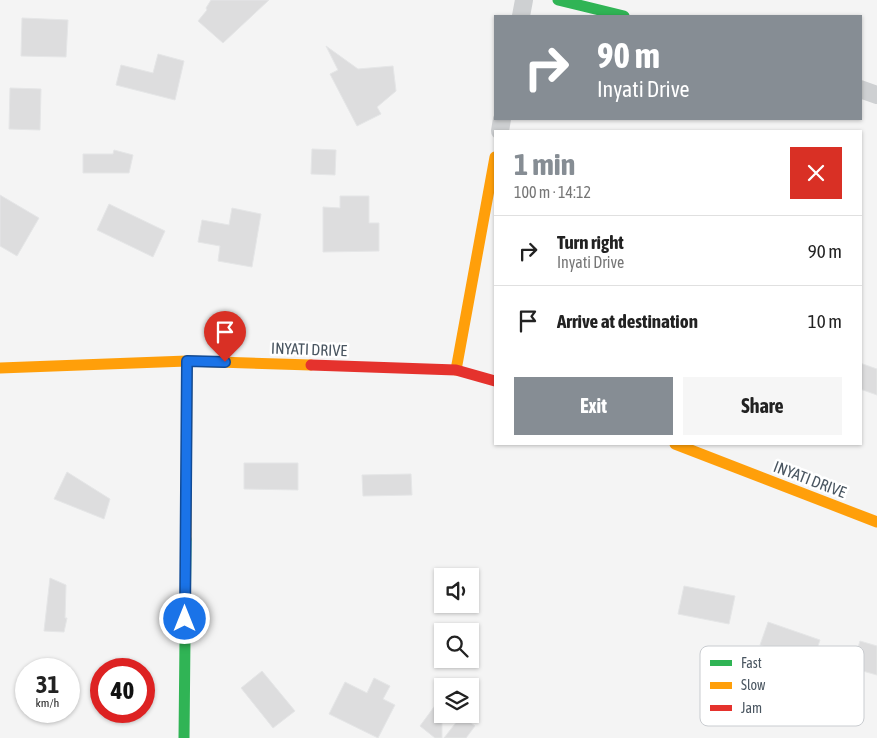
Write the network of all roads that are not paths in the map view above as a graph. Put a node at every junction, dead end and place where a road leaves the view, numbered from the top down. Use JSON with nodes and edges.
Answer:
{"nodes":[{"id":1,"x":524,"y":0,"type":"edge"},
{"id":2,"x":558,"y":0,"type":"edge"},
{"id":3,"x":521,"y":15,"type":"edge"},
{"id":4,"x":620,"y":15,"type":"edge"},
{"id":5,"x":862,"y":90,"type":"edge"},
{"id":6,"x":877,"y":95,"type":"edge"},
{"id":7,"x":494,"y":162,"type":"edge"},
{"id":8,"x":187,"y":361,"type":"junction"},
{"id":9,"x":0,"y":368,"type":"edge"},
{"id":10,"x":456,"y":370,"type":"junction"},
{"id":11,"x":494,"y":381,"type":"edge"},
{"id":12,"x":678,"y":445,"type":"edge"},
{"id":13,"x":877,"y":522,"type":"edge"},
{"id":14,"x":184,"y":738,"type":"edge"}],
"edges":[{"from":1,"to":3,"type":"street"},
{"from":2,"to":4,"type":"street"},
{"from":5,"to":6,"type":"street"},
{"from":7,"to":10,"type":"street"},
{"from":8,"to":9,"type":"street","name":"INYATI DRIVE"},
{"from":8,"to":10,"type":"street","name":"INYATI DRIVE"},
{"from":8,"to":14,"type":"street"},
{"from":10,"to":11,"type":"street","name":"INYATI DRIVE"},
{"from":12,"to":13,"type":"street","name":"INYATI DRIVE"}]}
